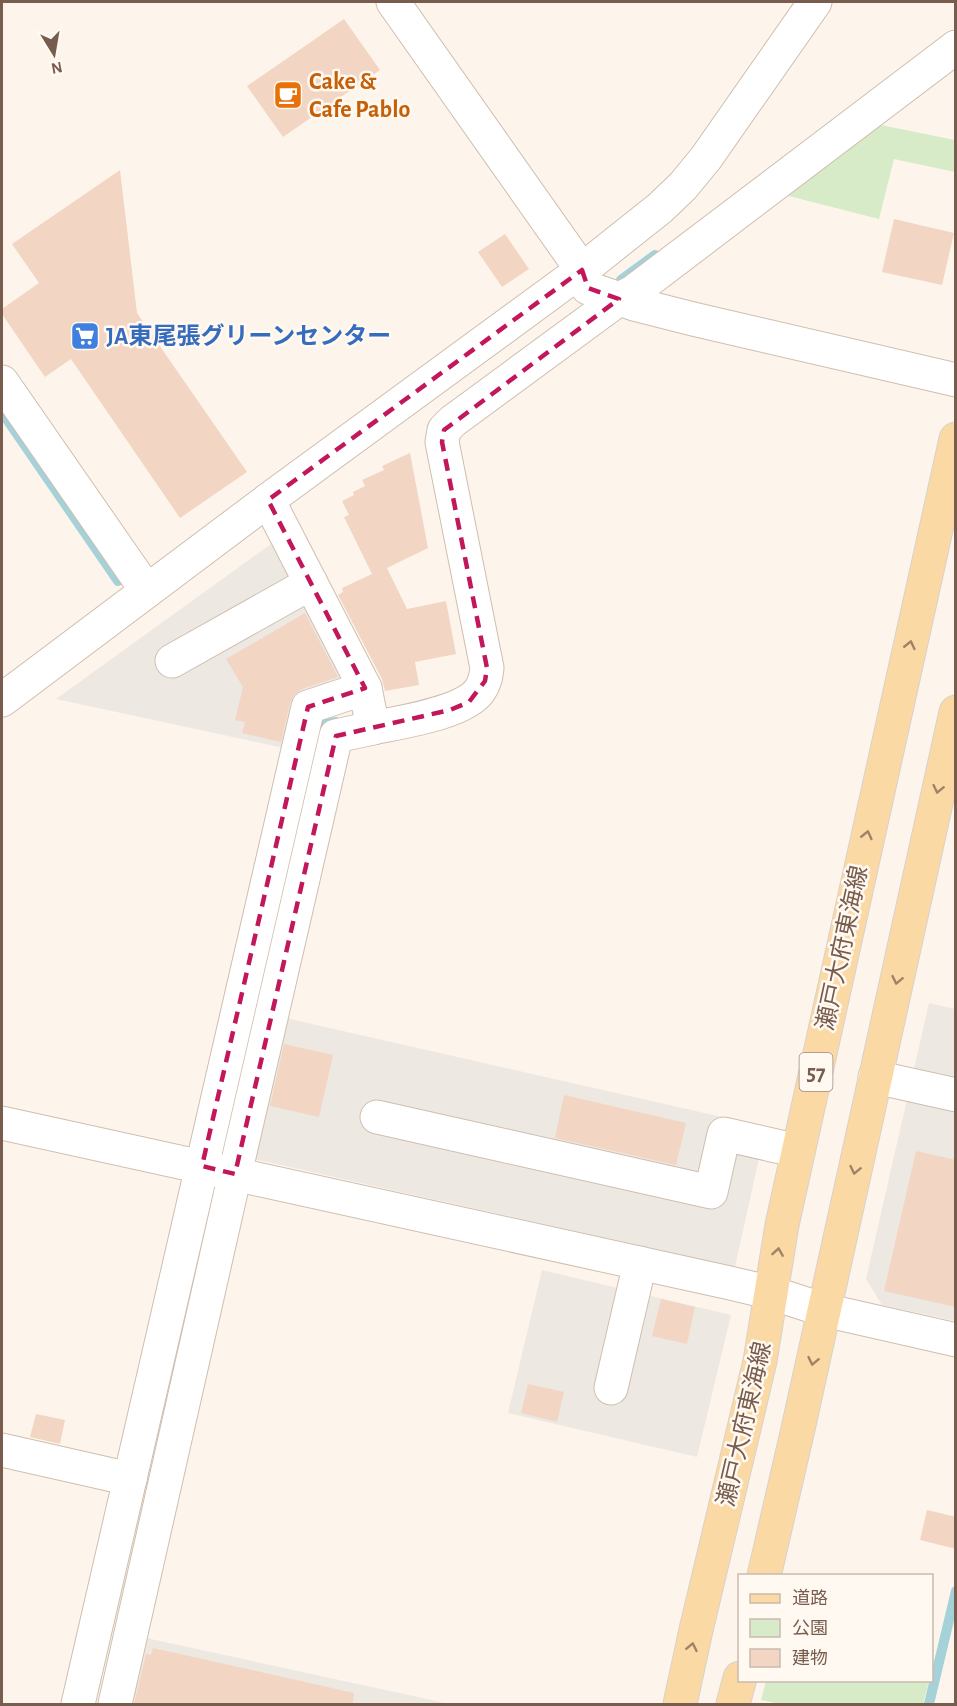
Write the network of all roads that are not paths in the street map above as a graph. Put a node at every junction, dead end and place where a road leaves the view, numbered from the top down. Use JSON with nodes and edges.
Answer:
{"nodes":[{"id":1,"x":393,"y":2,"type":"edge"},
{"id":2,"x":815,"y":2,"type":"edge"},
{"id":3,"x":956,"y":47,"type":"edge"},
{"id":4,"x":582,"y":270,"type":"junction"},
{"id":5,"x":619,"y":299,"type":"junction"},
{"id":6,"x":956,"y":380,"type":"edge"},
{"id":7,"x":2,"y":382,"type":"edge"},
{"id":8,"x":956,"y":439,"type":"edge"},
{"id":9,"x":268,"y":500,"type":"junction"},
{"id":10,"x":311,"y":583,"type":"junction"},
{"id":11,"x":147,"y":591,"type":"junction"},
{"id":12,"x":172,"y":662,"type":"dead end"},
{"id":13,"x":365,"y":688,"type":"junction"},
{"id":14,"x":2,"y":700,"type":"edge"},
{"id":15,"x":956,"y":712,"type":"edge"},
{"id":16,"x":373,"y":728,"type":"junction"},
{"id":17,"x":875,"y":1077,"type":"junction"},
{"id":18,"x":956,"y":1095,"type":"edge"},
{"id":19,"x":376,"y":1117,"type":"dead end"},
{"id":20,"x":2,"y":1123,"type":"edge"},
{"id":21,"x":798,"y":1151,"type":"junction"},
{"id":22,"x":202,"y":1166,"type":"junction"},
{"id":23,"x":235,"y":1174,"type":"junction"},
{"id":24,"x":640,"y":1263,"type":"junction"},
{"id":25,"x":772,"y":1293,"type":"junction"},
{"id":26,"x":824,"y":1310,"type":"junction"},
{"id":27,"x":956,"y":1340,"type":"edge"},
{"id":28,"x":611,"y":1388,"type":"dead end"},
{"id":29,"x":2,"y":1450,"type":"edge"},
{"id":30,"x":130,"y":1479,"type":"junction"},
{"id":31,"x":764,"y":1574,"type":"edge"},
{"id":32,"x":739,"y":1682,"type":"edge"},
{"id":33,"x":78,"y":1704,"type":"edge"},
{"id":34,"x":115,"y":1704,"type":"edge"},
{"id":35,"x":680,"y":1704,"type":"edge"},
{"id":36,"x":733,"y":1704,"type":"edge"}],
"edges":[{"from":1,"to":4,"type":"street"},
{"from":2,"to":4,"type":"street"},
{"from":3,"to":5,"type":"street"},
{"from":4,"to":5,"type":"street"},
{"from":4,"to":9,"type":"street"},
{"from":5,"to":6,"type":"street"},
{"from":5,"to":16,"type":"street"},
{"from":7,"to":11,"type":"street"},
{"from":21,"to":8,"type":"main road","name":"瀬戸大府東海線","number":"57","one_way":true},
{"from":9,"to":10,"type":"street"},
{"from":9,"to":11,"type":"street"},
{"from":10,"to":12,"type":"street"},
{"from":10,"to":13,"type":"street"},
{"from":11,"to":14,"type":"street"},
{"from":13,"to":16,"type":"street"},
{"from":13,"to":22,"type":"street"},
{"from":15,"to":17,"type":"main road","one_way":true},
{"from":16,"to":23,"type":"street"},
{"from":17,"to":18,"type":"street"},
{"from":17,"to":26,"type":"main road","one_way":true},
{"from":19,"to":21,"type":"street"},
{"from":20,"to":22,"type":"street"},
{"from":25,"to":21,"type":"main road","name":"瀬戸大府東海線","number":"57","one_way":true},
{"from":22,"to":23,"type":"street"},
{"from":22,"to":30,"type":"street"},
{"from":23,"to":24,"type":"street"},
{"from":23,"to":34,"type":"street"},
{"from":24,"to":25,"type":"street"},
{"from":24,"to":28,"type":"street"},
{"from":25,"to":26,"type":"street"},
{"from":35,"to":25,"type":"main road","name":"瀬戸大府東海線","number":"57","one_way":true},
{"from":26,"to":27,"type":"street"},
{"from":26,"to":31,"type":"main road","one_way":true},
{"from":29,"to":30,"type":"street"},
{"from":30,"to":33,"type":"street"},
{"from":32,"to":36,"type":"main road"}]}
